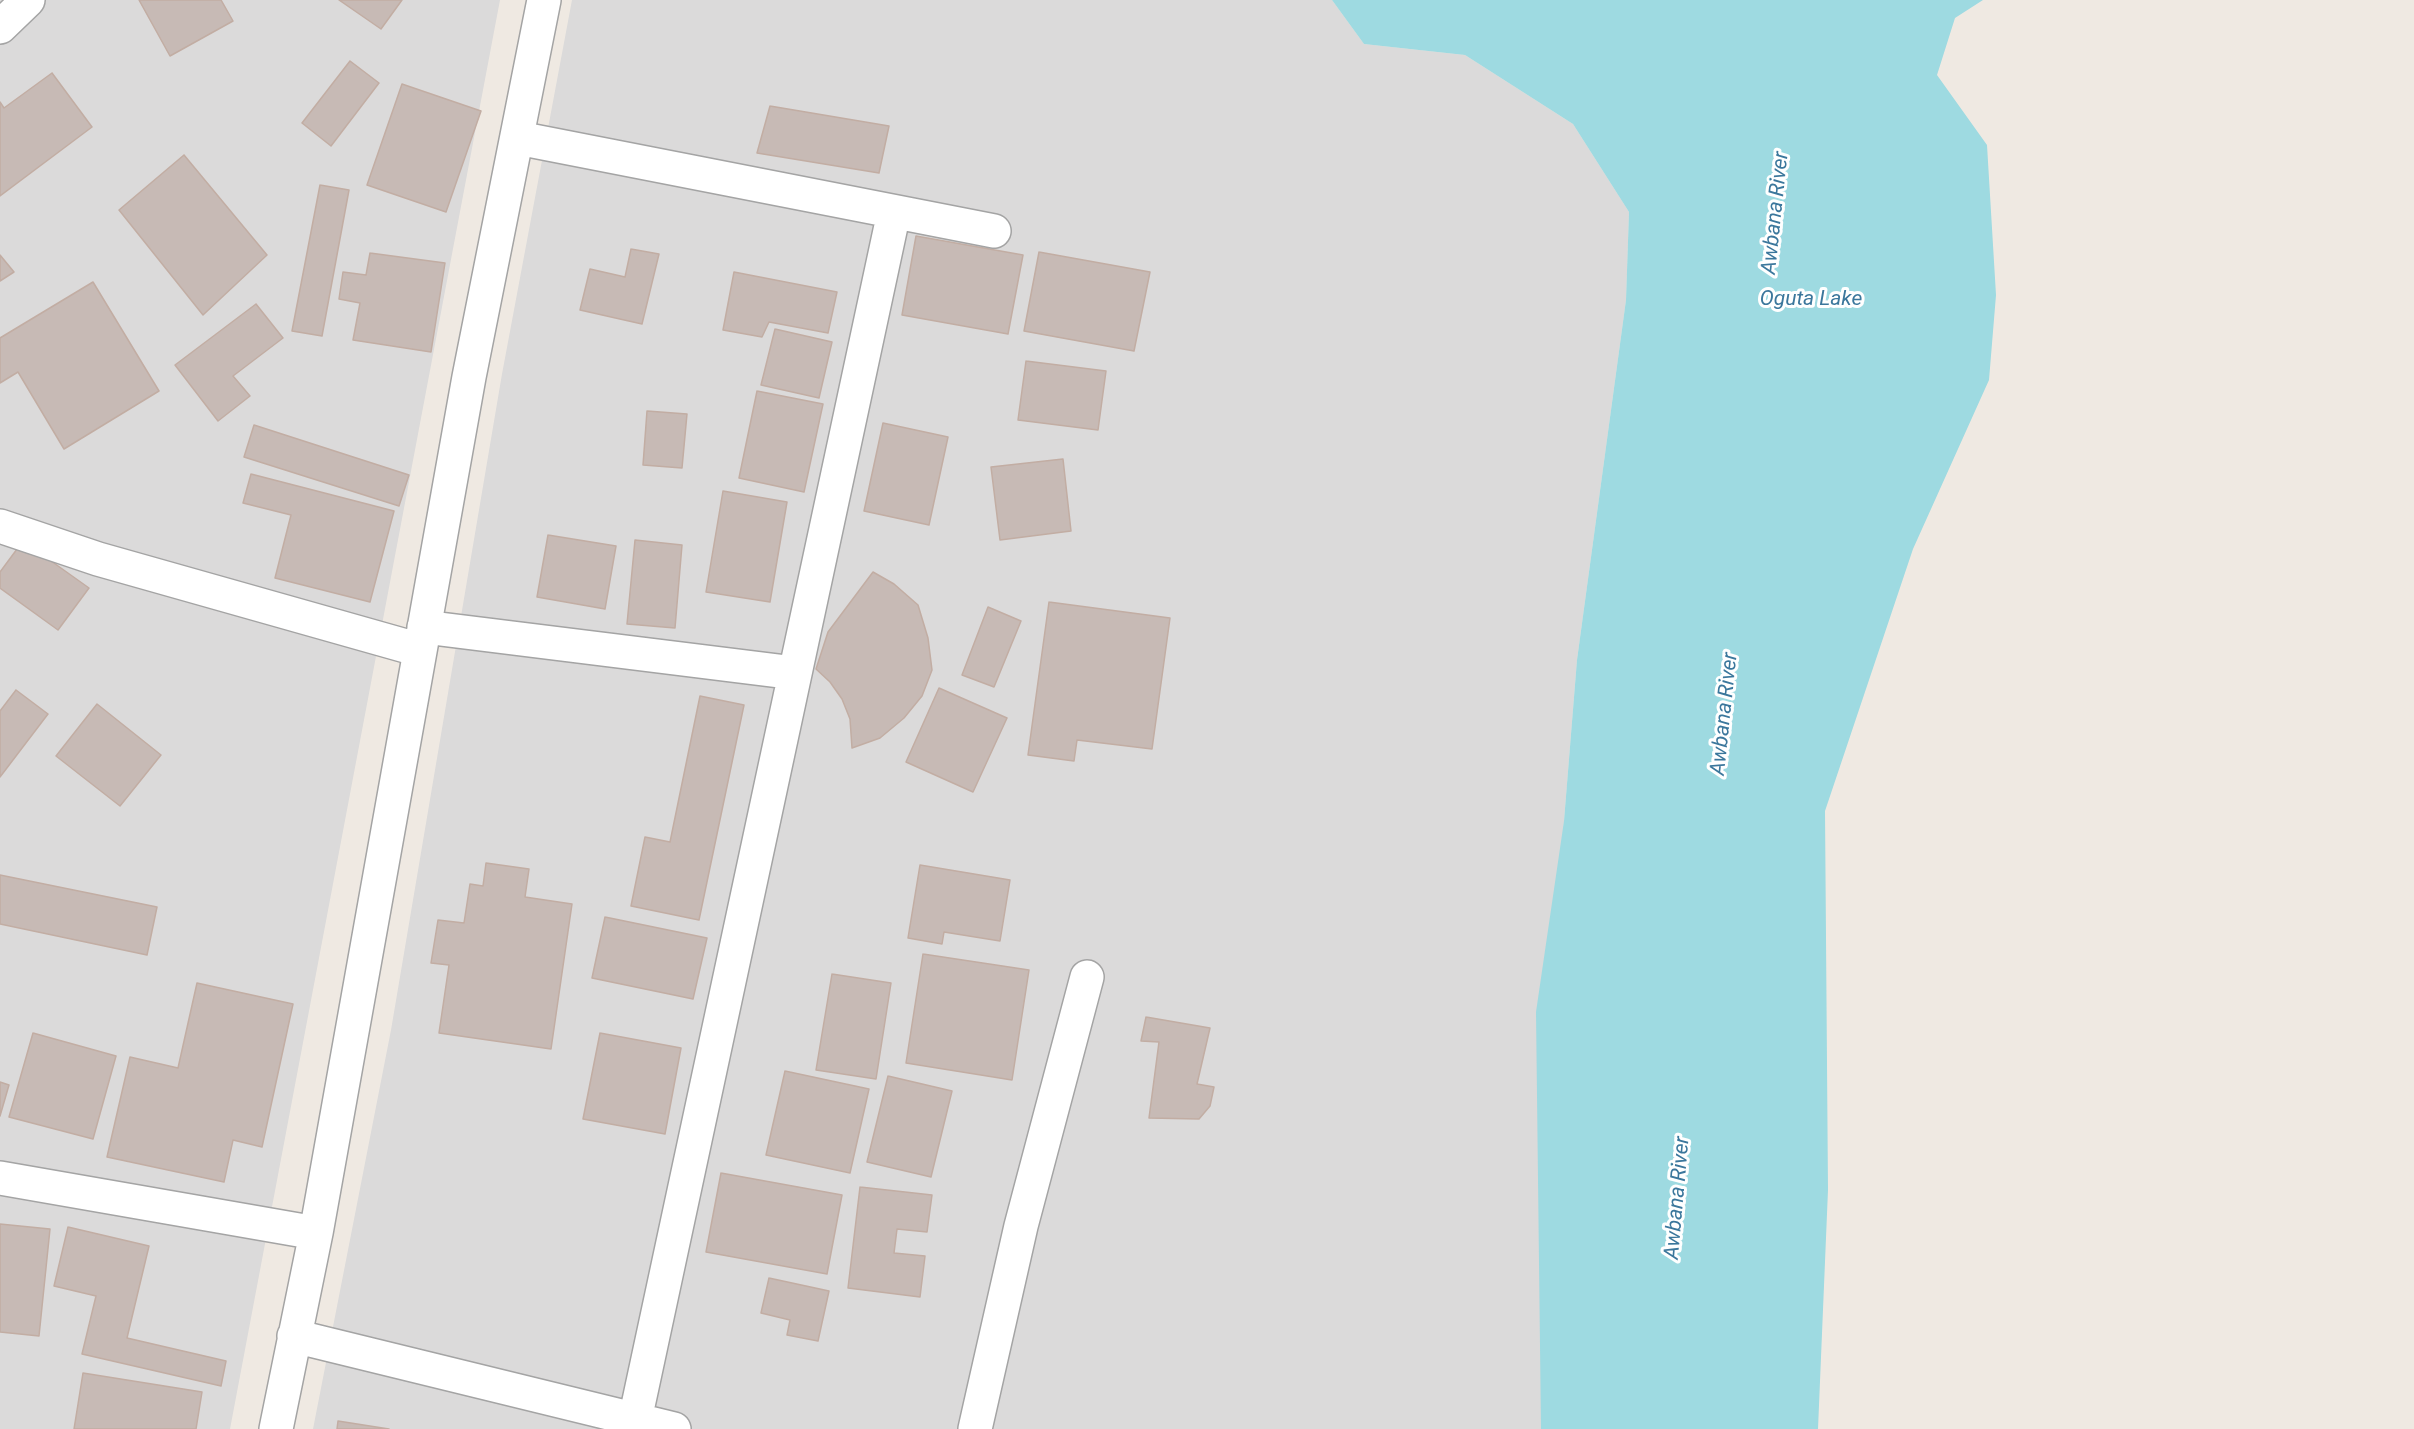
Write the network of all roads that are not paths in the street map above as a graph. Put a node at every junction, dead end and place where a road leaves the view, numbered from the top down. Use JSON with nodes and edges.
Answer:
{"nodes":[{"id":1,"x":28,"y":0,"type":"edge"},
{"id":2,"x":544,"y":0,"type":"edge"},
{"id":3,"x":0,"y":27,"type":"edge"},
{"id":4,"x":518,"y":138,"type":"junction"},
{"id":5,"x":894,"y":212,"type":"junction"},
{"id":6,"x":994,"y":231,"type":"dead end"},
{"id":7,"x":0,"y":526,"type":"edge"},
{"id":8,"x":422,"y":638,"type":"junction"},
{"id":9,"x":795,"y":673,"type":"junction"},
{"id":10,"x":1088,"y":977,"type":"dead end"},
{"id":11,"x":0,"y":1178,"type":"edge"},
{"id":12,"x":316,"y":1233,"type":"junction"},
{"id":13,"x":294,"y":1336,"type":"junction"},
{"id":14,"x":634,"y":1424,"type":"edge"},
{"id":15,"x":276,"y":1429,"type":"edge"},
{"id":16,"x":674,"y":1429,"type":"edge"},
{"id":17,"x":975,"y":1429,"type":"edge"}],
"edges":[{"from":1,"to":3,"type":"street"},
{"from":2,"to":4,"type":"street"},
{"from":4,"to":5,"type":"street"},
{"from":4,"to":8,"type":"street"},
{"from":5,"to":6,"type":"street"},
{"from":5,"to":9,"type":"street"},
{"from":7,"to":8,"type":"street"},
{"from":8,"to":9,"type":"street"},
{"from":8,"to":12,"type":"street"},
{"from":9,"to":14,"type":"street"},
{"from":10,"to":17,"type":"street"},
{"from":11,"to":12,"type":"street"},
{"from":12,"to":13,"type":"street"},
{"from":13,"to":14,"type":"street"},
{"from":13,"to":15,"type":"street"},
{"from":14,"to":16,"type":"street"}]}
